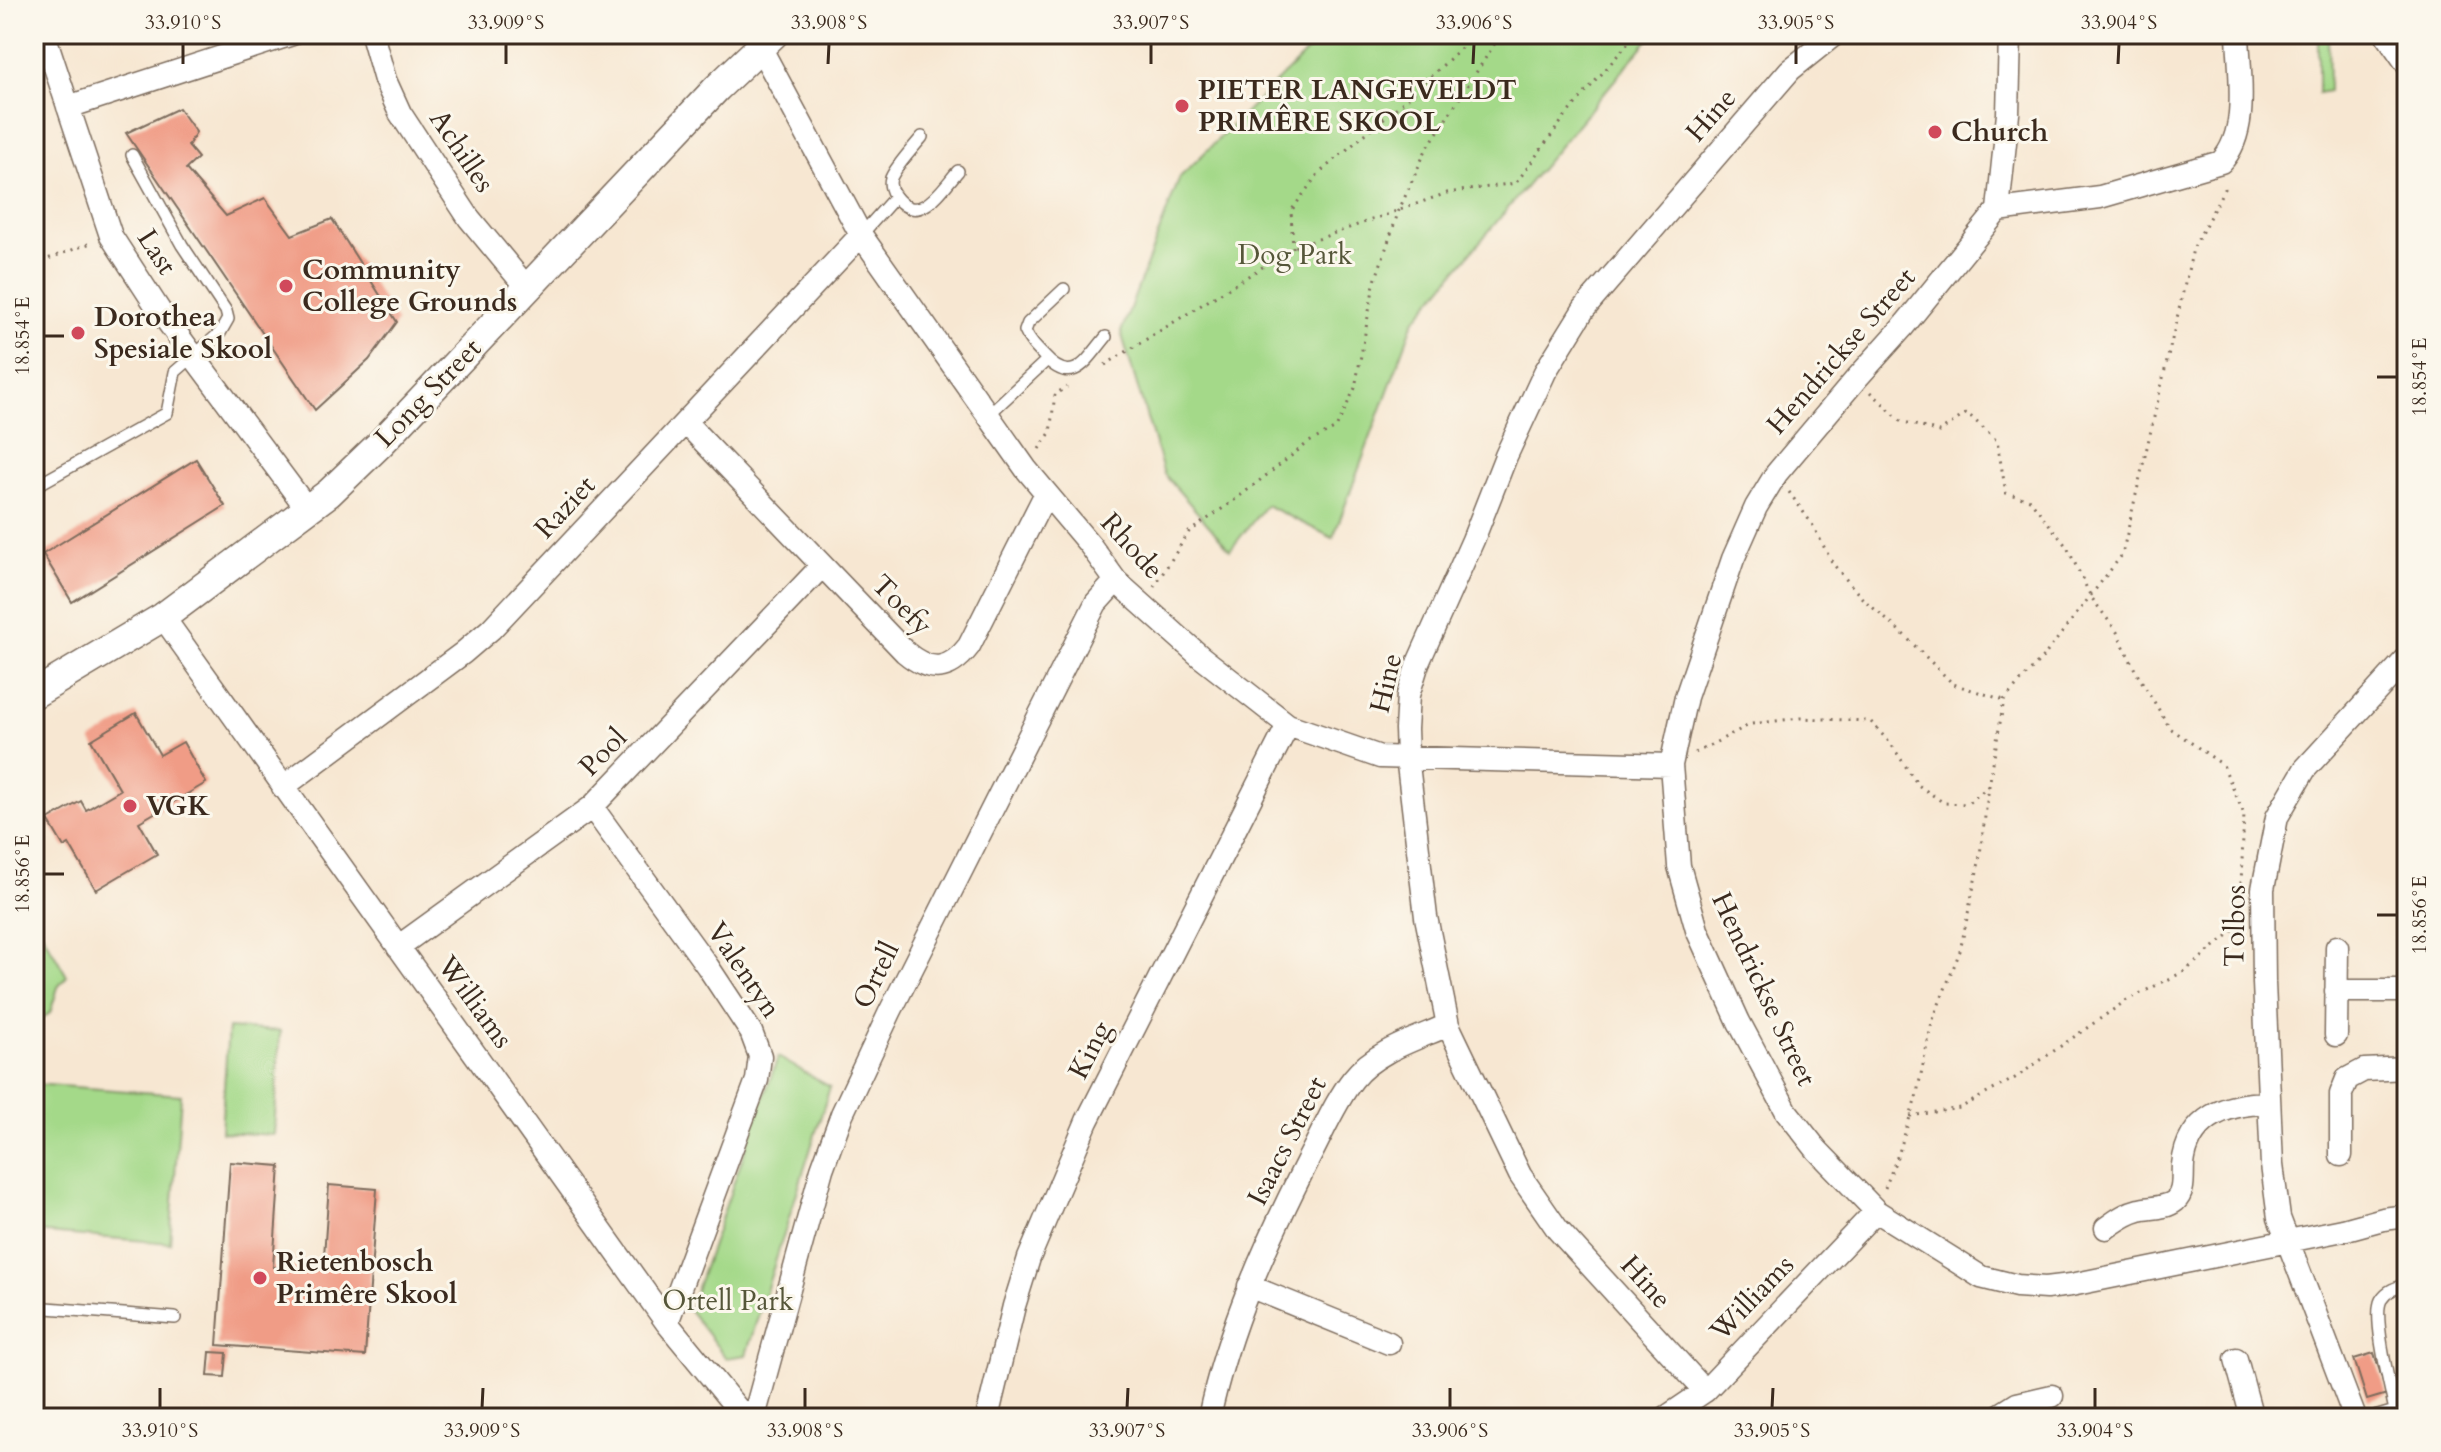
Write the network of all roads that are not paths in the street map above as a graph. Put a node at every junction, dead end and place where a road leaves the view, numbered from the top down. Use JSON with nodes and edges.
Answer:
{"nodes":[{"id":1,"x":44,"y":34,"type":"edge"},
{"id":2,"x":292,"y":34,"type":"edge"},
{"id":3,"x":372,"y":34,"type":"edge"},
{"id":4,"x":1835,"y":34,"type":"edge"},
{"id":5,"x":2010,"y":34,"type":"edge"},
{"id":6,"x":2238,"y":34,"type":"edge"},
{"id":7,"x":2386,"y":34,"type":"edge"},
{"id":8,"x":767,"y":40,"type":"edge"},
{"id":9,"x":2400,"y":60,"type":"edge"},
{"id":10,"x":68,"y":107,"type":"junction"},
{"id":11,"x":922,"y":137,"type":"dead end"},
{"id":12,"x":132,"y":155,"type":"dead end"},
{"id":13,"x":958,"y":171,"type":"dead end"},
{"id":14,"x":895,"y":197,"type":"junction"},
{"id":15,"x":1998,"y":210,"type":"junction"},
{"id":16,"x":861,"y":235,"type":"junction"},
{"id":17,"x":527,"y":288,"type":"junction"},
{"id":18,"x":1064,"y":289,"type":"dead end"},
{"id":19,"x":1106,"y":337,"type":"dead end"},
{"id":20,"x":194,"y":356,"type":"junction"},
{"id":21,"x":1047,"y":360,"type":"junction"},
{"id":22,"x":988,"y":415,"type":"junction"},
{"id":23,"x":686,"y":423,"type":"junction"},
{"id":24,"x":34,"y":487,"type":"edge"},
{"id":25,"x":1046,"y":493,"type":"junction"},
{"id":26,"x":308,"y":510,"type":"junction"},
{"id":27,"x":822,"y":566,"type":"junction"},
{"id":28,"x":1116,"y":581,"type":"junction"},
{"id":29,"x":163,"y":617,"type":"junction"},
{"id":30,"x":2407,"y":658,"type":"edge"},
{"id":31,"x":34,"y":694,"type":"edge"},
{"id":32,"x":1288,"y":725,"type":"junction"},
{"id":33,"x":1407,"y":756,"type":"junction"},
{"id":34,"x":1671,"y":765,"type":"junction"},
{"id":35,"x":283,"y":787,"type":"junction"},
{"id":36,"x":592,"y":807,"type":"junction"},
{"id":37,"x":398,"y":947,"type":"junction"},
{"id":38,"x":2337,"y":947,"type":"dead end"},
{"id":39,"x":2336,"y":991,"type":"junction"},
{"id":40,"x":2407,"y":991,"type":"edge"},
{"id":41,"x":1448,"y":1025,"type":"junction"},
{"id":42,"x":2336,"y":1035,"type":"dead end"},
{"id":43,"x":2407,"y":1068,"type":"edge"},
{"id":44,"x":2269,"y":1103,"type":"junction"},
{"id":45,"x":2341,"y":1155,"type":"dead end"},
{"id":46,"x":1876,"y":1211,"type":"junction"},
{"id":47,"x":2407,"y":1216,"type":"edge"},
{"id":48,"x":2106,"y":1228,"type":"dead end"},
{"id":49,"x":2289,"y":1241,"type":"junction"},
{"id":50,"x":2407,"y":1285,"type":"edge"},
{"id":51,"x":1249,"y":1286,"type":"junction"},
{"id":52,"x":34,"y":1307,"type":"edge"},
{"id":53,"x":175,"y":1318,"type":"dead end"},
{"id":54,"x":667,"y":1323,"type":"junction"},
{"id":55,"x":1389,"y":1343,"type":"dead end"},
{"id":56,"x":2236,"y":1359,"type":"dead end"},
{"id":57,"x":1705,"y":1391,"type":"junction"},
{"id":58,"x":2052,"y":1396,"type":"dead end"},
{"id":59,"x":2395,"y":1415,"type":"edge"},
{"id":60,"x":744,"y":1418,"type":"edge"},
{"id":61,"x":987,"y":1418,"type":"edge"},
{"id":62,"x":1209,"y":1418,"type":"edge"},
{"id":63,"x":1665,"y":1418,"type":"edge"},
{"id":64,"x":1995,"y":1418,"type":"edge"},
{"id":65,"x":2252,"y":1418,"type":"edge"},
{"id":66,"x":2355,"y":1418,"type":"edge"},
{"id":67,"x":2371,"y":1418,"type":"edge"}],
"edges":[{"from":1,"to":10,"type":"street","name":"Last"},
{"from":2,"to":10,"type":"street"},
{"from":3,"to":17,"type":"street","name":"Achilles"},
{"from":4,"to":33,"type":"street","name":"Hine"},
{"from":5,"to":15,"type":"street"},
{"from":6,"to":15,"type":"street"},
{"from":7,"to":9,"type":"street"},
{"from":8,"to":16,"type":"street","name":"Rhode"},
{"from":8,"to":17,"type":"street","name":"Long Street"},
{"from":10,"to":20,"type":"street","name":"Last"},
{"from":11,"to":14,"type":"lane"},
{"from":12,"to":20,"type":"lane"},
{"from":13,"to":14,"type":"lane"},
{"from":14,"to":16,"type":"lane"},
{"from":15,"to":34,"type":"street","name":"Hendrickse Street"},
{"from":16,"to":22,"type":"street","name":"Rhode"},
{"from":16,"to":23,"type":"street","name":"Raziet"},
{"from":17,"to":26,"type":"street","name":"Long Street"},
{"from":18,"to":21,"type":"lane"},
{"from":19,"to":21,"type":"lane"},
{"from":20,"to":24,"type":"lane"},
{"from":20,"to":26,"type":"street","name":"Last"},
{"from":21,"to":22,"type":"lane"},
{"from":22,"to":25,"type":"street","name":"Rhode"},
{"from":23,"to":27,"type":"street","name":"Toefy"},
{"from":23,"to":35,"type":"street","name":"Raziet"},
{"from":25,"to":27,"type":"street","name":"Toefy"},
{"from":25,"to":28,"type":"street","name":"Rhode"},
{"from":26,"to":29,"type":"street","name":"Long Street"},
{"from":27,"to":36,"type":"street","name":"Pool"},
{"from":28,"to":32,"type":"street","name":"Rhode"},
{"from":28,"to":60,"type":"street","name":"Ortell"},
{"from":29,"to":31,"type":"street","name":"Long Street"},
{"from":29,"to":35,"type":"street","name":"Williams"},
{"from":30,"to":44,"type":"street","name":"Tolbos"},
{"from":32,"to":33,"type":"street","name":"Rhode"},
{"from":32,"to":61,"type":"street","name":"King"},
{"from":33,"to":34,"type":"street","name":"Rhode"},
{"from":33,"to":41,"type":"street","name":"Hine"},
{"from":34,"to":46,"type":"street","name":"Hendrickse Street"},
{"from":35,"to":37,"type":"street","name":"Williams"},
{"from":36,"to":37,"type":"street","name":"Pool"},
{"from":36,"to":54,"type":"street","name":"Valentyn"},
{"from":37,"to":54,"type":"street","name":"Williams"},
{"from":38,"to":39,"type":"street"},
{"from":39,"to":40,"type":"street"},
{"from":39,"to":42,"type":"street"},
{"from":41,"to":51,"type":"street","name":"Isaacs Street"},
{"from":41,"to":57,"type":"street","name":"Hine"},
{"from":43,"to":45,"type":"street"},
{"from":44,"to":48,"type":"street"},
{"from":44,"to":49,"type":"street","name":"Tolbos"},
{"from":46,"to":49,"type":"street","name":"Hendrickse Street"},
{"from":46,"to":57,"type":"street","name":"Williams"},
{"from":47,"to":49,"type":"street","name":"Hendrickse Street"},
{"from":49,"to":66,"type":"street","name":"Tolbos"},
{"from":50,"to":59,"type":"lane"},
{"from":51,"to":55,"type":"street"},
{"from":51,"to":62,"type":"street","name":"Isaacs Street"},
{"from":52,"to":53,"type":"lane"},
{"from":54,"to":60,"type":"street","name":"Williams"},
{"from":56,"to":65,"type":"street"},
{"from":57,"to":63,"type":"street","name":"Williams"},
{"from":58,"to":64,"type":"street"},
{"from":59,"to":67,"type":"lane"}]}
